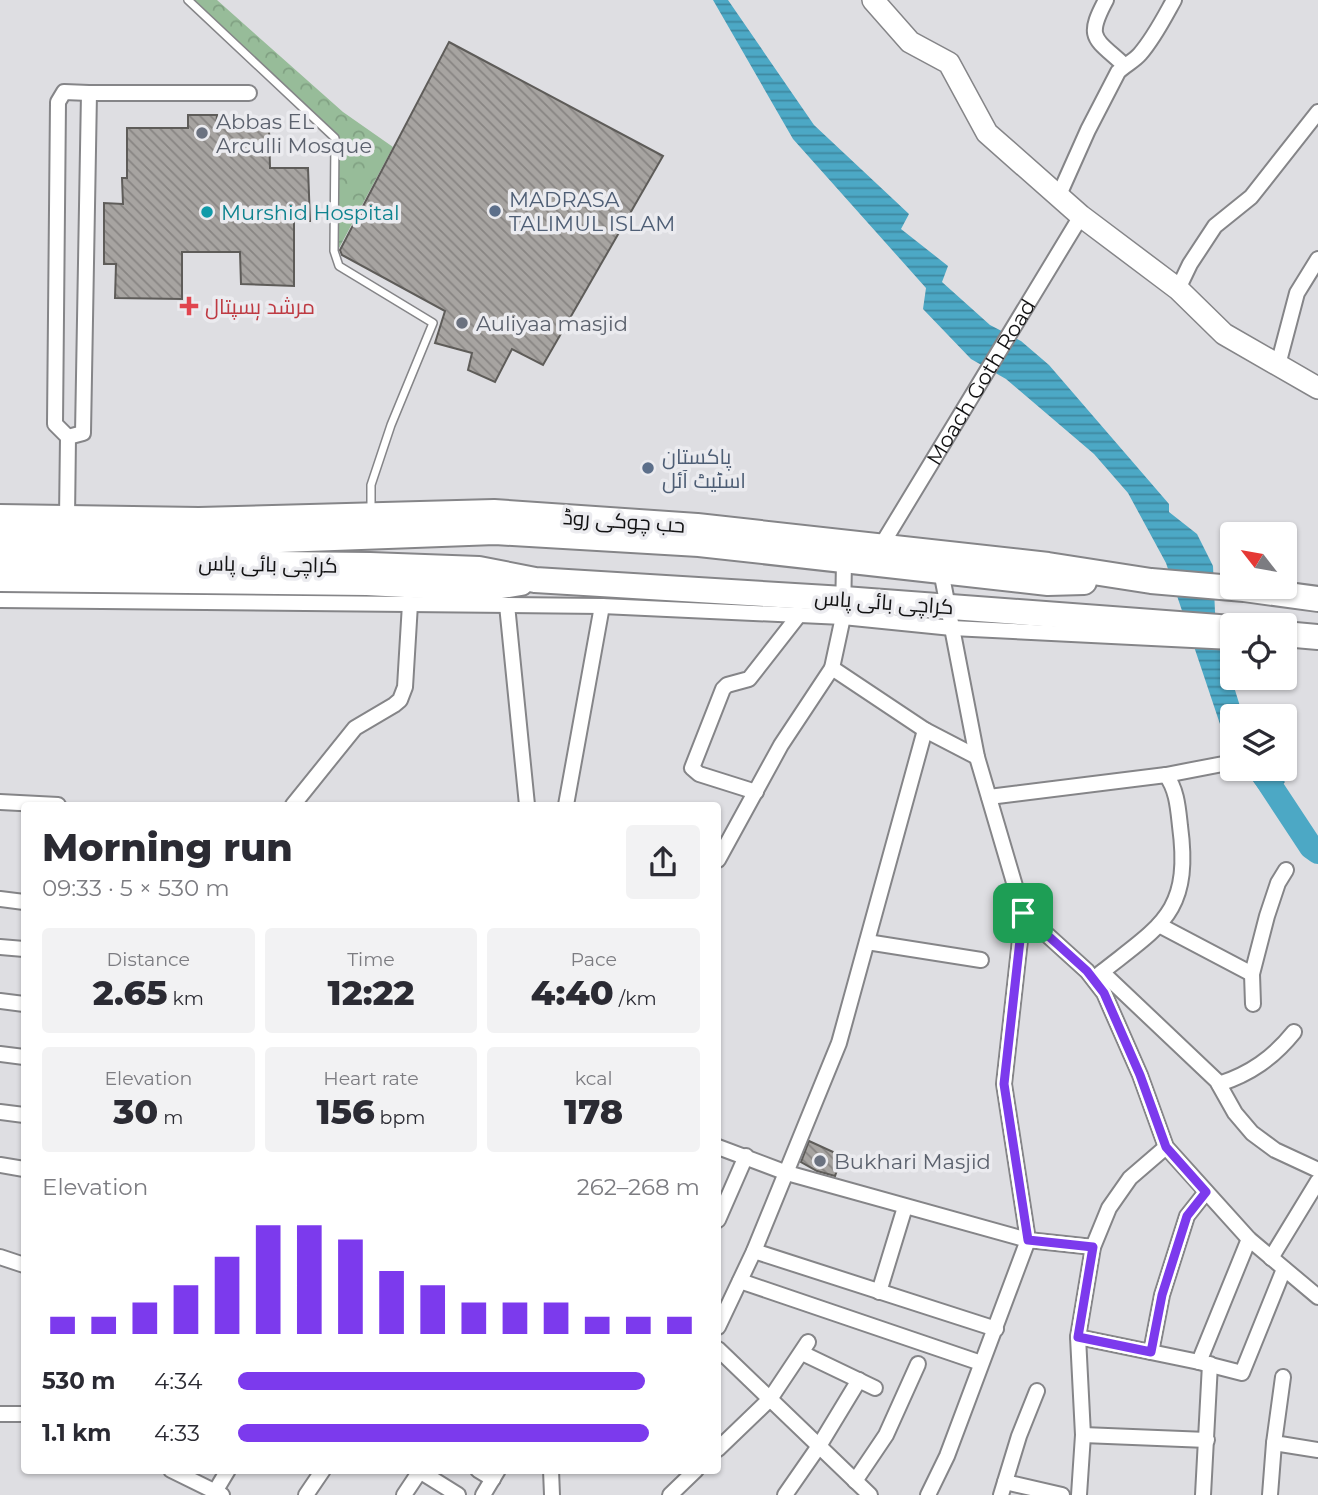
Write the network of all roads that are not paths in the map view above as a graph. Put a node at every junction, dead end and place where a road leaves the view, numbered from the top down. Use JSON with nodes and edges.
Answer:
{"nodes":[{"id":1,"x":188,"y":0,"type":"edge"},
{"id":2,"x":873,"y":0,"type":"edge"},
{"id":3,"x":1106,"y":0,"type":"edge"},
{"id":4,"x":1174,"y":0,"type":"edge"},
{"id":5,"x":1125,"y":65,"type":"junction"},
{"id":6,"x":89,"y":93,"type":"junction"},
{"id":7,"x":248,"y":93,"type":"dead end"},
{"id":8,"x":1318,"y":112,"type":"edge"},
{"id":9,"x":1059,"y":195,"type":"junction"},
{"id":10,"x":1081,"y":216,"type":"junction"},
{"id":11,"x":1318,"y":260,"type":"edge"},
{"id":12,"x":1178,"y":289,"type":"junction"},
{"id":13,"x":1278,"y":365,"type":"junction"},
{"id":14,"x":1318,"y":388,"type":"edge"},
{"id":15,"x":68,"y":437,"type":"junction"},
{"id":16,"x":371,"y":515,"type":"junction"},
{"id":17,"x":0,"y":517,"type":"edge"},
{"id":18,"x":67,"y":518,"type":"junction"},
{"id":19,"x":0,"y":540,"type":"edge"},
{"id":20,"x":881,"y":546,"type":"junction"},
{"id":21,"x":0,"y":561,"type":"edge"},
{"id":22,"x":844,"y":561,"type":"junction"},
{"id":23,"x":941,"y":571,"type":"junction"},
{"id":24,"x":0,"y":579,"type":"edge"},
{"id":25,"x":1157,"y":581,"type":"junction"},
{"id":26,"x":412,"y":585,"type":"junction"},
{"id":27,"x":1220,"y":587,"type":"edge"},
{"id":28,"x":1297,"y":589,"type":"edge"},
{"id":29,"x":1318,"y":589,"type":"edge"},
{"id":30,"x":1297,"y":596,"type":"edge"},
{"id":31,"x":1318,"y":599,"type":"edge"},
{"id":32,"x":0,"y":600,"type":"edge"},
{"id":33,"x":507,"y":605,"type":"junction"},
{"id":34,"x":603,"y":606,"type":"junction"},
{"id":35,"x":844,"y":608,"type":"junction"},
{"id":36,"x":799,"y":615,"type":"junction"},
{"id":37,"x":950,"y":617,"type":"junction"},
{"id":38,"x":1220,"y":628,"type":"edge"},
{"id":39,"x":1158,"y":630,"type":"junction"},
{"id":40,"x":1297,"y":635,"type":"edge"},
{"id":41,"x":1318,"y":637,"type":"edge"},
{"id":42,"x":1220,"y":640,"type":"edge"},
{"id":43,"x":1297,"y":647,"type":"edge"},
{"id":44,"x":1318,"y":649,"type":"edge"},
{"id":45,"x":832,"y":668,"type":"junction"},
{"id":46,"x":925,"y":730,"type":"junction"},
{"id":47,"x":977,"y":757,"type":"junction"},
{"id":48,"x":1220,"y":765,"type":"edge"},
{"id":49,"x":1166,"y":775,"type":"junction"},
{"id":50,"x":756,"y":792,"type":"junction"},
{"id":51,"x":989,"y":797,"type":"junction"},
{"id":52,"x":0,"y":802,"type":"edge"},
{"id":53,"x":295,"y":802,"type":"edge"},
{"id":54,"x":527,"y":802,"type":"edge"},
{"id":55,"x":567,"y":802,"type":"edge"},
{"id":56,"x":21,"y":803,"type":"edge"},
{"id":57,"x":721,"y":855,"type":"edge"},
{"id":58,"x":1286,"y":870,"type":"dead end"},
{"id":59,"x":0,"y":899,"type":"edge"},
{"id":60,"x":21,"y":902,"type":"edge"},
{"id":61,"x":1023,"y":913,"type":"junction"},
{"id":62,"x":1159,"y":925,"type":"junction"},
{"id":63,"x":867,"y":942,"type":"junction"},
{"id":64,"x":0,"y":947,"type":"edge"},
{"id":65,"x":21,"y":949,"type":"edge"},
{"id":66,"x":981,"y":960,"type":"dead end"},
{"id":67,"x":1252,"y":974,"type":"junction"},
{"id":68,"x":1098,"y":976,"type":"junction"},
{"id":69,"x":0,"y":1001,"type":"edge"},
{"id":70,"x":21,"y":1004,"type":"edge"},
{"id":71,"x":1253,"y":1004,"type":"dead end"},
{"id":72,"x":1294,"y":1032,"type":"dead end"},
{"id":73,"x":0,"y":1054,"type":"edge"},
{"id":74,"x":21,"y":1057,"type":"edge"},
{"id":75,"x":1219,"y":1084,"type":"junction"},
{"id":76,"x":0,"y":1112,"type":"edge"},
{"id":77,"x":21,"y":1115,"type":"edge"},
{"id":78,"x":1166,"y":1147,"type":"junction"},
{"id":79,"x":721,"y":1148,"type":"edge"},
{"id":80,"x":746,"y":1156,"type":"junction"},
{"id":81,"x":0,"y":1165,"type":"edge"},
{"id":82,"x":21,"y":1168,"type":"edge"},
{"id":83,"x":1318,"y":1170,"type":"edge"},
{"id":84,"x":787,"y":1172,"type":"junction"},
{"id":85,"x":1318,"y":1181,"type":"edge"},
{"id":86,"x":1206,"y":1192,"type":"junction"},
{"id":87,"x":905,"y":1207,"type":"junction"},
{"id":88,"x":721,"y":1213,"type":"edge"},
{"id":89,"x":1249,"y":1239,"type":"junction"},
{"id":90,"x":1028,"y":1240,"type":"junction"},
{"id":91,"x":1093,"y":1247,"type":"junction"},
{"id":92,"x":754,"y":1251,"type":"junction"},
{"id":93,"x":0,"y":1257,"type":"edge"},
{"id":94,"x":1271,"y":1258,"type":"junction"},
{"id":95,"x":21,"y":1264,"type":"edge"},
{"id":96,"x":1284,"y":1269,"type":"junction"},
{"id":97,"x":740,"y":1281,"type":"junction"},
{"id":98,"x":878,"y":1292,"type":"junction"},
{"id":99,"x":1318,"y":1297,"type":"edge"},
{"id":100,"x":721,"y":1321,"type":"edge"},
{"id":101,"x":996,"y":1329,"type":"junction"},
{"id":102,"x":1078,"y":1337,"type":"junction"},
{"id":103,"x":721,"y":1352,"type":"edge"},
{"id":104,"x":1151,"y":1352,"type":"junction"},
{"id":105,"x":981,"y":1363,"type":"junction"},
{"id":106,"x":1205,"y":1363,"type":"junction"},
{"id":107,"x":918,"y":1364,"type":"dead end"},
{"id":108,"x":1283,"y":1377,"type":"dead end"},
{"id":109,"x":859,"y":1380,"type":"junction"},
{"id":110,"x":875,"y":1388,"type":"dead end"},
{"id":111,"x":1037,"y":1391,"type":"dead end"},
{"id":112,"x":770,"y":1399,"type":"junction"},
{"id":113,"x":0,"y":1413,"type":"edge"},
{"id":114,"x":21,"y":1414,"type":"edge"},
{"id":115,"x":1083,"y":1435,"type":"junction"},
{"id":116,"x":1207,"y":1440,"type":"junction"},
{"id":117,"x":1274,"y":1443,"type":"junction"},
{"id":118,"x":721,"y":1446,"type":"edge"},
{"id":119,"x":819,"y":1446,"type":"junction"},
{"id":120,"x":1318,"y":1450,"type":"edge"},
{"id":121,"x":180,"y":1474,"type":"edge"},
{"id":122,"x":226,"y":1474,"type":"edge"},
{"id":123,"x":320,"y":1474,"type":"edge"},
{"id":124,"x":417,"y":1474,"type":"edge"},
{"id":125,"x":424,"y":1474,"type":"edge"},
{"id":126,"x":496,"y":1474,"type":"edge"},
{"id":127,"x":551,"y":1474,"type":"edge"},
{"id":128,"x":694,"y":1474,"type":"edge"},
{"id":129,"x":1003,"y":1489,"type":"edge"},
{"id":130,"x":685,"y":1490,"type":"edge"},
{"id":131,"x":861,"y":1490,"type":"edge"},
{"id":132,"x":217,"y":1494,"type":"edge"},
{"id":133,"x":306,"y":1495,"type":"edge"},
{"id":134,"x":404,"y":1495,"type":"edge"},
{"id":135,"x":458,"y":1495,"type":"edge"},
{"id":136,"x":483,"y":1495,"type":"edge"},
{"id":137,"x":552,"y":1495,"type":"edge"},
{"id":138,"x":670,"y":1495,"type":"edge"},
{"id":139,"x":785,"y":1495,"type":"edge"},
{"id":140,"x":928,"y":1495,"type":"edge"},
{"id":141,"x":1062,"y":1495,"type":"edge"},
{"id":142,"x":1079,"y":1495,"type":"edge"},
{"id":143,"x":1203,"y":1495,"type":"edge"},
{"id":144,"x":1270,"y":1495,"type":"edge"}],
"edges":[{"from":1,"to":16,"type":"lane"},
{"from":2,"to":9,"type":"main road"},
{"from":3,"to":5,"type":"street"},
{"from":4,"to":5,"type":"street"},
{"from":5,"to":9,"type":"street"},
{"from":6,"to":7,"type":"street"},
{"from":6,"to":15,"type":"street"},
{"from":6,"to":15,"type":"street"},
{"from":8,"to":12,"type":"street"},
{"from":9,"to":10,"type":"main road"},
{"from":10,"to":12,"type":"main road"},
{"from":10,"to":20,"type":"street","name":"Moach Goth Road"},
{"from":11,"to":13,"type":"street"},
{"from":12,"to":13,"type":"main road"},
{"from":13,"to":14,"type":"main road"},
{"from":15,"to":18,"type":"street"},
{"from":16,"to":18,"type":"highway","name":"حب چوکی روڈ"},
{"from":16,"to":20,"type":"highway","name":"حب چوکی روڈ"},
{"from":17,"to":18,"type":"highway","name":"حب چوکی روڈ"},
{"from":19,"to":22,"type":"highway"},
{"from":20,"to":25,"type":"highway","name":"حب چوکی روڈ"},
{"from":21,"to":26,"type":"highway","name":"کراچی بائی پاس"},
{"from":22,"to":23,"type":"highway"},
{"from":22,"to":35,"type":"street"},
{"from":23,"to":25,"type":"highway"},
{"from":23,"to":37,"type":"street"},
{"from":24,"to":26,"type":"highway","name":"کراچی بائی پاس"},
{"from":25,"to":27,"type":"highway","name":"حب چوکی روڈ"},
{"from":26,"to":32,"type":"street"},
{"from":26,"to":33,"type":"street"},
{"from":26,"to":35,"type":"highway","name":"کراچی بائی پاس"},
{"from":26,"to":53,"type":"street"},
{"from":28,"to":29,"type":"highway","name":"حب چوکی روڈ"},
{"from":30,"to":31,"type":"highway","name":"حب چوکی روڈ"},
{"from":33,"to":34,"type":"street"},
{"from":33,"to":54,"type":"street"},
{"from":34,"to":36,"type":"street"},
{"from":34,"to":55,"type":"street"},
{"from":35,"to":36,"type":"street"},
{"from":35,"to":37,"type":"highway","name":"کراچی بائی پاس"},
{"from":35,"to":45,"type":"street"},
{"from":36,"to":50,"type":"street"},
{"from":37,"to":39,"type":"highway","name":"کراچی بائی پاس"},
{"from":37,"to":47,"type":"street"},
{"from":38,"to":39,"type":"highway","name":"کراچی بائی پاس"},
{"from":39,"to":42,"type":"street"},
{"from":40,"to":41,"type":"highway"},
{"from":43,"to":44,"type":"street"},
{"from":45,"to":46,"type":"street"},
{"from":45,"to":50,"type":"street"},
{"from":46,"to":47,"type":"street"},
{"from":46,"to":63,"type":"street"},
{"from":47,"to":51,"type":"street"},
{"from":48,"to":49,"type":"street"},
{"from":49,"to":51,"type":"street"},
{"from":49,"to":62,"type":"street"},
{"from":50,"to":57,"type":"street"},
{"from":51,"to":61,"type":"street"},
{"from":52,"to":56,"type":"street"},
{"from":58,"to":67,"type":"street"},
{"from":59,"to":60,"type":"street"},
{"from":61,"to":68,"type":"street"},
{"from":61,"to":90,"type":"street"},
{"from":62,"to":67,"type":"street"},
{"from":62,"to":68,"type":"street"},
{"from":63,"to":66,"type":"street"},
{"from":63,"to":84,"type":"street"},
{"from":64,"to":65,"type":"street"},
{"from":67,"to":71,"type":"street"},
{"from":68,"to":75,"type":"street"},
{"from":68,"to":78,"type":"street"},
{"from":69,"to":70,"type":"street"},
{"from":72,"to":75,"type":"street"},
{"from":73,"to":74,"type":"street"},
{"from":75,"to":83,"type":"street"},
{"from":76,"to":77,"type":"street"},
{"from":78,"to":86,"type":"street"},
{"from":78,"to":91,"type":"street"},
{"from":79,"to":80,"type":"street"},
{"from":80,"to":84,"type":"street"},
{"from":80,"to":88,"type":"street"},
{"from":81,"to":82,"type":"street"},
{"from":84,"to":87,"type":"street"},
{"from":84,"to":92,"type":"street"},
{"from":85,"to":94,"type":"street"},
{"from":86,"to":89,"type":"street"},
{"from":86,"to":104,"type":"street"},
{"from":87,"to":90,"type":"street"},
{"from":87,"to":98,"type":"street"},
{"from":89,"to":94,"type":"street"},
{"from":89,"to":106,"type":"street"},
{"from":90,"to":91,"type":"street"},
{"from":90,"to":101,"type":"street"},
{"from":91,"to":102,"type":"street"},
{"from":92,"to":97,"type":"street"},
{"from":92,"to":98,"type":"street"},
{"from":93,"to":95,"type":"street"},
{"from":94,"to":96,"type":"street"},
{"from":96,"to":99,"type":"street"},
{"from":96,"to":106,"type":"street"},
{"from":97,"to":100,"type":"street"},
{"from":97,"to":105,"type":"street"},
{"from":98,"to":101,"type":"street"},
{"from":101,"to":105,"type":"street"},
{"from":102,"to":104,"type":"street"},
{"from":102,"to":115,"type":"street"},
{"from":103,"to":112,"type":"street"},
{"from":104,"to":106,"type":"street"},
{"from":105,"to":140,"type":"street"},
{"from":106,"to":116,"type":"street"},
{"from":107,"to":131,"type":"street"},
{"from":108,"to":117,"type":"street"},
{"from":109,"to":110,"type":"street"},
{"from":109,"to":112,"type":"street"},
{"from":109,"to":119,"type":"street"},
{"from":111,"to":129,"type":"street"},
{"from":112,"to":118,"type":"street"},
{"from":112,"to":119,"type":"street"},
{"from":113,"to":114,"type":"street"},
{"from":115,"to":116,"type":"street"},
{"from":115,"to":142,"type":"street"},
{"from":116,"to":143,"type":"street"},
{"from":117,"to":120,"type":"street"},
{"from":117,"to":144,"type":"street"},
{"from":119,"to":131,"type":"street"},
{"from":119,"to":139,"type":"street"},
{"from":121,"to":132,"type":"street"},
{"from":122,"to":132,"type":"street"},
{"from":123,"to":133,"type":"street"},
{"from":124,"to":134,"type":"street"},
{"from":125,"to":135,"type":"street"},
{"from":126,"to":136,"type":"street"},
{"from":127,"to":137,"type":"street"},
{"from":128,"to":130,"type":"street"},
{"from":129,"to":141,"type":"street"},
{"from":130,"to":138,"type":"street"}]}
